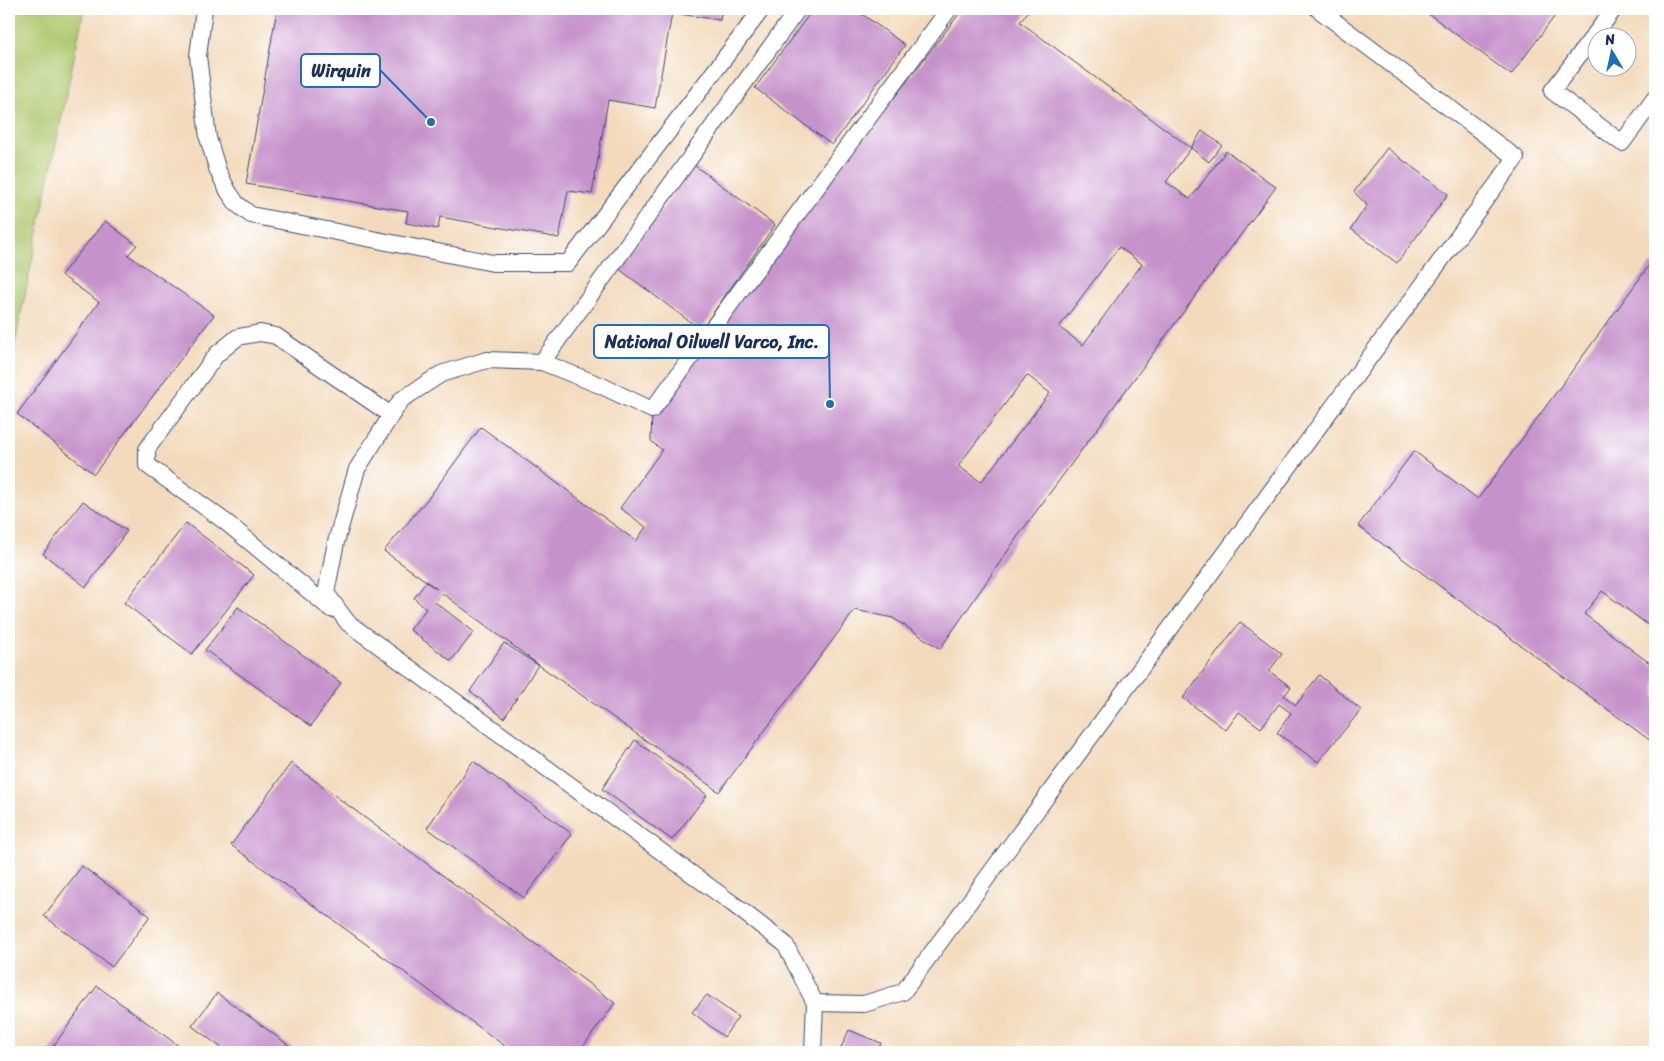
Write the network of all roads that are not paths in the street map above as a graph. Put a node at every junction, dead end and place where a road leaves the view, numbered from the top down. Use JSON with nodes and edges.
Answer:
{"nodes":[{"id":1,"x":204,"y":9,"type":"edge"},
{"id":2,"x":762,"y":9,"type":"edge"},
{"id":3,"x":798,"y":9,"type":"edge"},
{"id":4,"x":949,"y":9,"type":"edge"},
{"id":5,"x":1318,"y":9,"type":"edge"},
{"id":6,"x":1614,"y":9,"type":"edge"},
{"id":7,"x":1655,"y":98,"type":"edge"},
{"id":8,"x":542,"y":362,"type":"junction"},
{"id":9,"x":391,"y":415,"type":"junction"},
{"id":10,"x":348,"y":623,"type":"junction"},
{"id":11,"x":815,"y":1003,"type":"junction"},
{"id":12,"x":813,"y":1052,"type":"edge"}],
"edges":[{"from":1,"to":2,"type":"lane"},
{"from":3,"to":8,"type":"lane"},
{"from":4,"to":8,"type":"lane"},
{"from":5,"to":11,"type":"lane"},
{"from":6,"to":7,"type":"lane"},
{"from":8,"to":9,"type":"lane"},
{"from":9,"to":10,"type":"lane"},
{"from":9,"to":10,"type":"lane"},
{"from":10,"to":11,"type":"lane"},
{"from":11,"to":12,"type":"lane"}]}
